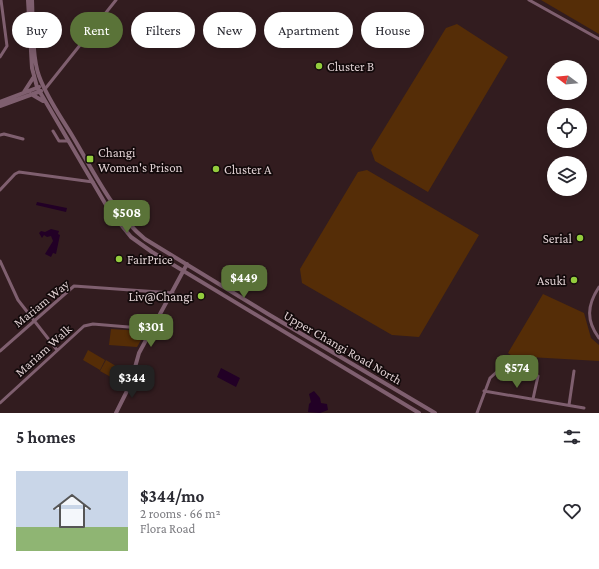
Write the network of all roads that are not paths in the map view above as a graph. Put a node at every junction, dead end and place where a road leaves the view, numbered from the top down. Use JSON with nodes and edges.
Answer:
{"nodes":[{"id":1,"x":1,"y":0,"type":"edge"},
{"id":2,"x":28,"y":0,"type":"edge"},
{"id":3,"x":32,"y":0,"type":"edge"},
{"id":4,"x":116,"y":0,"type":"edge"},
{"id":5,"x":529,"y":0,"type":"edge"},
{"id":6,"x":599,"y":39,"type":"edge"},
{"id":7,"x":0,"y":57,"type":"edge"},
{"id":8,"x":34,"y":77,"type":"junction"},
{"id":9,"x":44,"y":87,"type":"junction"},
{"id":10,"x":38,"y":89,"type":"junction"},
{"id":11,"x":24,"y":92,"type":"junction"},
{"id":12,"x":30,"y":94,"type":"junction"},
{"id":13,"x":0,"y":102,"type":"edge"},
{"id":14,"x":45,"y":102,"type":"junction"},
{"id":15,"x":0,"y":106,"type":"edge"},
{"id":16,"x":53,"y":131,"type":"dead end"},
{"id":17,"x":0,"y":135,"type":"edge"},
{"id":18,"x":23,"y":139,"type":"dead end"},
{"id":19,"x":67,"y":141,"type":"junction"},
{"id":20,"x":92,"y":182,"type":"junction"},
{"id":21,"x":0,"y":190,"type":"edge"},
{"id":22,"x":0,"y":262,"type":"edge"},
{"id":23,"x":188,"y":264,"type":"junction"},
{"id":24,"x":183,"y":272,"type":"junction"},
{"id":25,"x":599,"y":287,"type":"edge"},
{"id":26,"x":173,"y":293,"type":"junction"},
{"id":27,"x":33,"y":321,"type":"junction"},
{"id":28,"x":152,"y":329,"type":"junction"},
{"id":29,"x":599,"y":338,"type":"edge"},
{"id":30,"x":323,"y":346,"type":"junction"},
{"id":31,"x":57,"y":350,"type":"junction"},
{"id":32,"x":0,"y":351,"type":"edge"},
{"id":33,"x":322,"y":356,"type":"junction"},
{"id":34,"x":511,"y":359,"type":"dead end"},
{"id":35,"x":574,"y":371,"type":"dead end"},
{"id":36,"x":538,"y":376,"type":"dead end"},
{"id":37,"x":484,"y":391,"type":"junction"},
{"id":38,"x":533,"y":399,"type":"junction"},
{"id":39,"x":0,"y":403,"type":"edge"},
{"id":40,"x":569,"y":405,"type":"junction"},
{"id":41,"x":584,"y":408,"type":"dead end"},
{"id":42,"x":116,"y":413,"type":"edge"},
{"id":43,"x":419,"y":413,"type":"edge"},
{"id":44,"x":435,"y":413,"type":"edge"},
{"id":45,"x":477,"y":413,"type":"edge"}],
"edges":[{"from":1,"to":7,"type":"street"},
{"from":2,"to":8,"type":"street","name":"Upper Changi Road North"},
{"from":3,"to":9,"type":"street","name":"Upper Changi Road North"},
{"from":4,"to":9,"type":"street"},
{"from":5,"to":6,"type":"street"},
{"from":8,"to":10,"type":"street","name":"Upper Changi Road North"},
{"from":8,"to":11,"type":"street"},
{"from":9,"to":10,"type":"street"},
{"from":9,"to":23,"type":"street","name":"Upper Changi Road North"},
{"from":10,"to":11,"type":"street"},
{"from":10,"to":12,"type":"street"},
{"from":10,"to":14,"type":"street","name":"Upper Changi Road North"},
{"from":11,"to":13,"type":"street"},
{"from":12,"to":14,"type":"street"},
{"from":12,"to":15,"type":"street"},
{"from":14,"to":19,"type":"street","name":"Upper Changi Road North"},
{"from":16,"to":19,"type":"street","name":"Upper Changi Road North"},
{"from":17,"to":18,"type":"street"},
{"from":19,"to":20,"type":"street","name":"Upper Changi Road North"},
{"from":20,"to":21,"type":"street"},
{"from":20,"to":24,"type":"street","name":"Upper Changi Road North"},
{"from":22,"to":27,"type":"street"},
{"from":23,"to":24,"type":"street"},
{"from":23,"to":30,"type":"street","name":"Upper Changi Road North"},
{"from":24,"to":26,"type":"street"},
{"from":24,"to":33,"type":"street","name":"Upper Changi Road North"},
{"from":25,"to":29,"type":"street"},
{"from":26,"to":27,"type":"street","name":"Mariam Way"},
{"from":26,"to":28,"type":"street"},
{"from":27,"to":31,"type":"street"},
{"from":27,"to":32,"type":"street","name":"Mariam Way"},
{"from":28,"to":31,"type":"street","name":"Mariam Walk"},
{"from":28,"to":42,"type":"street"},
{"from":30,"to":33,"type":"street"},
{"from":30,"to":44,"type":"street","name":"Upper Changi Road North"},
{"from":31,"to":39,"type":"street","name":"Mariam Walk"},
{"from":33,"to":43,"type":"street","name":"Upper Changi Road North"},
{"from":34,"to":37,"type":"street"},
{"from":35,"to":40,"type":"street"},
{"from":36,"to":38,"type":"street"},
{"from":37,"to":38,"type":"street"},
{"from":37,"to":45,"type":"street"},
{"from":38,"to":40,"type":"street"},
{"from":40,"to":41,"type":"street"}]}
